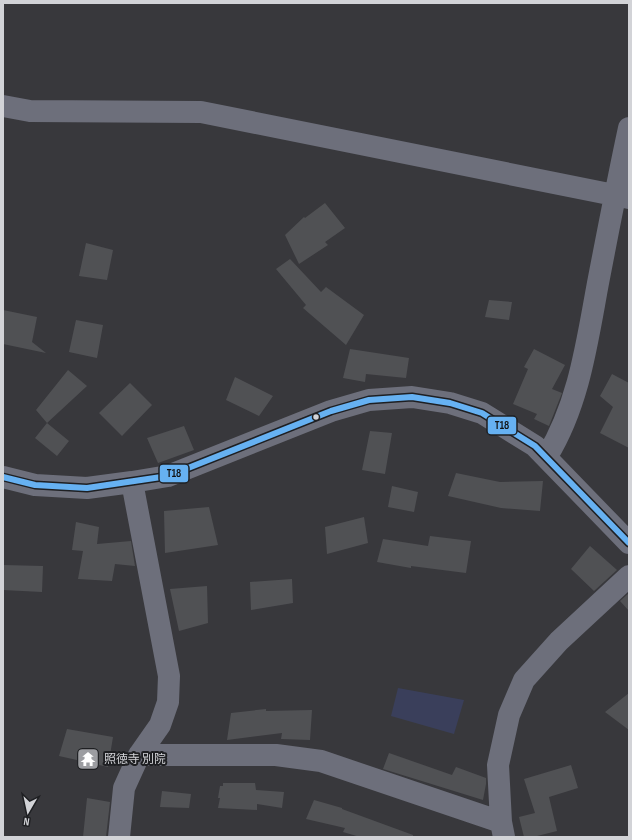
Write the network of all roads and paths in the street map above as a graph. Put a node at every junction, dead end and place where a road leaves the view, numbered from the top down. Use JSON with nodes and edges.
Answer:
{"nodes":[{"id":1,"x":3,"y":106,"type":"edge"},
{"id":2,"x":629,"y":128,"type":"edge"},
{"id":3,"x":622,"y":197,"type":"edge"},
{"id":4,"x":541,"y":451,"type":"junction"},
{"id":5,"x":3,"y":477,"type":"edge"},
{"id":6,"x":132,"y":482,"type":"junction"},
{"id":7,"x":629,"y":543,"type":"edge"},
{"id":8,"x":629,"y":576,"type":"edge"},
{"id":9,"x":139,"y":755,"type":"junction"},
{"id":10,"x":503,"y":829,"type":"edge"},
{"id":11,"x":120,"y":837,"type":"edge"}],
"edges":[{"from":1,"to":3,"type":"street"},
{"from":2,"to":3,"type":"street"},
{"from":3,"to":4,"type":"street"},
{"from":4,"to":6,"type":"street"},
{"from":4,"to":7,"type":"street"},
{"from":5,"to":6,"type":"street"},
{"from":6,"to":9,"type":"street"},
{"from":8,"to":10,"type":"street"},
{"from":9,"to":10,"type":"street"},
{"from":9,"to":11,"type":"street"}]}
